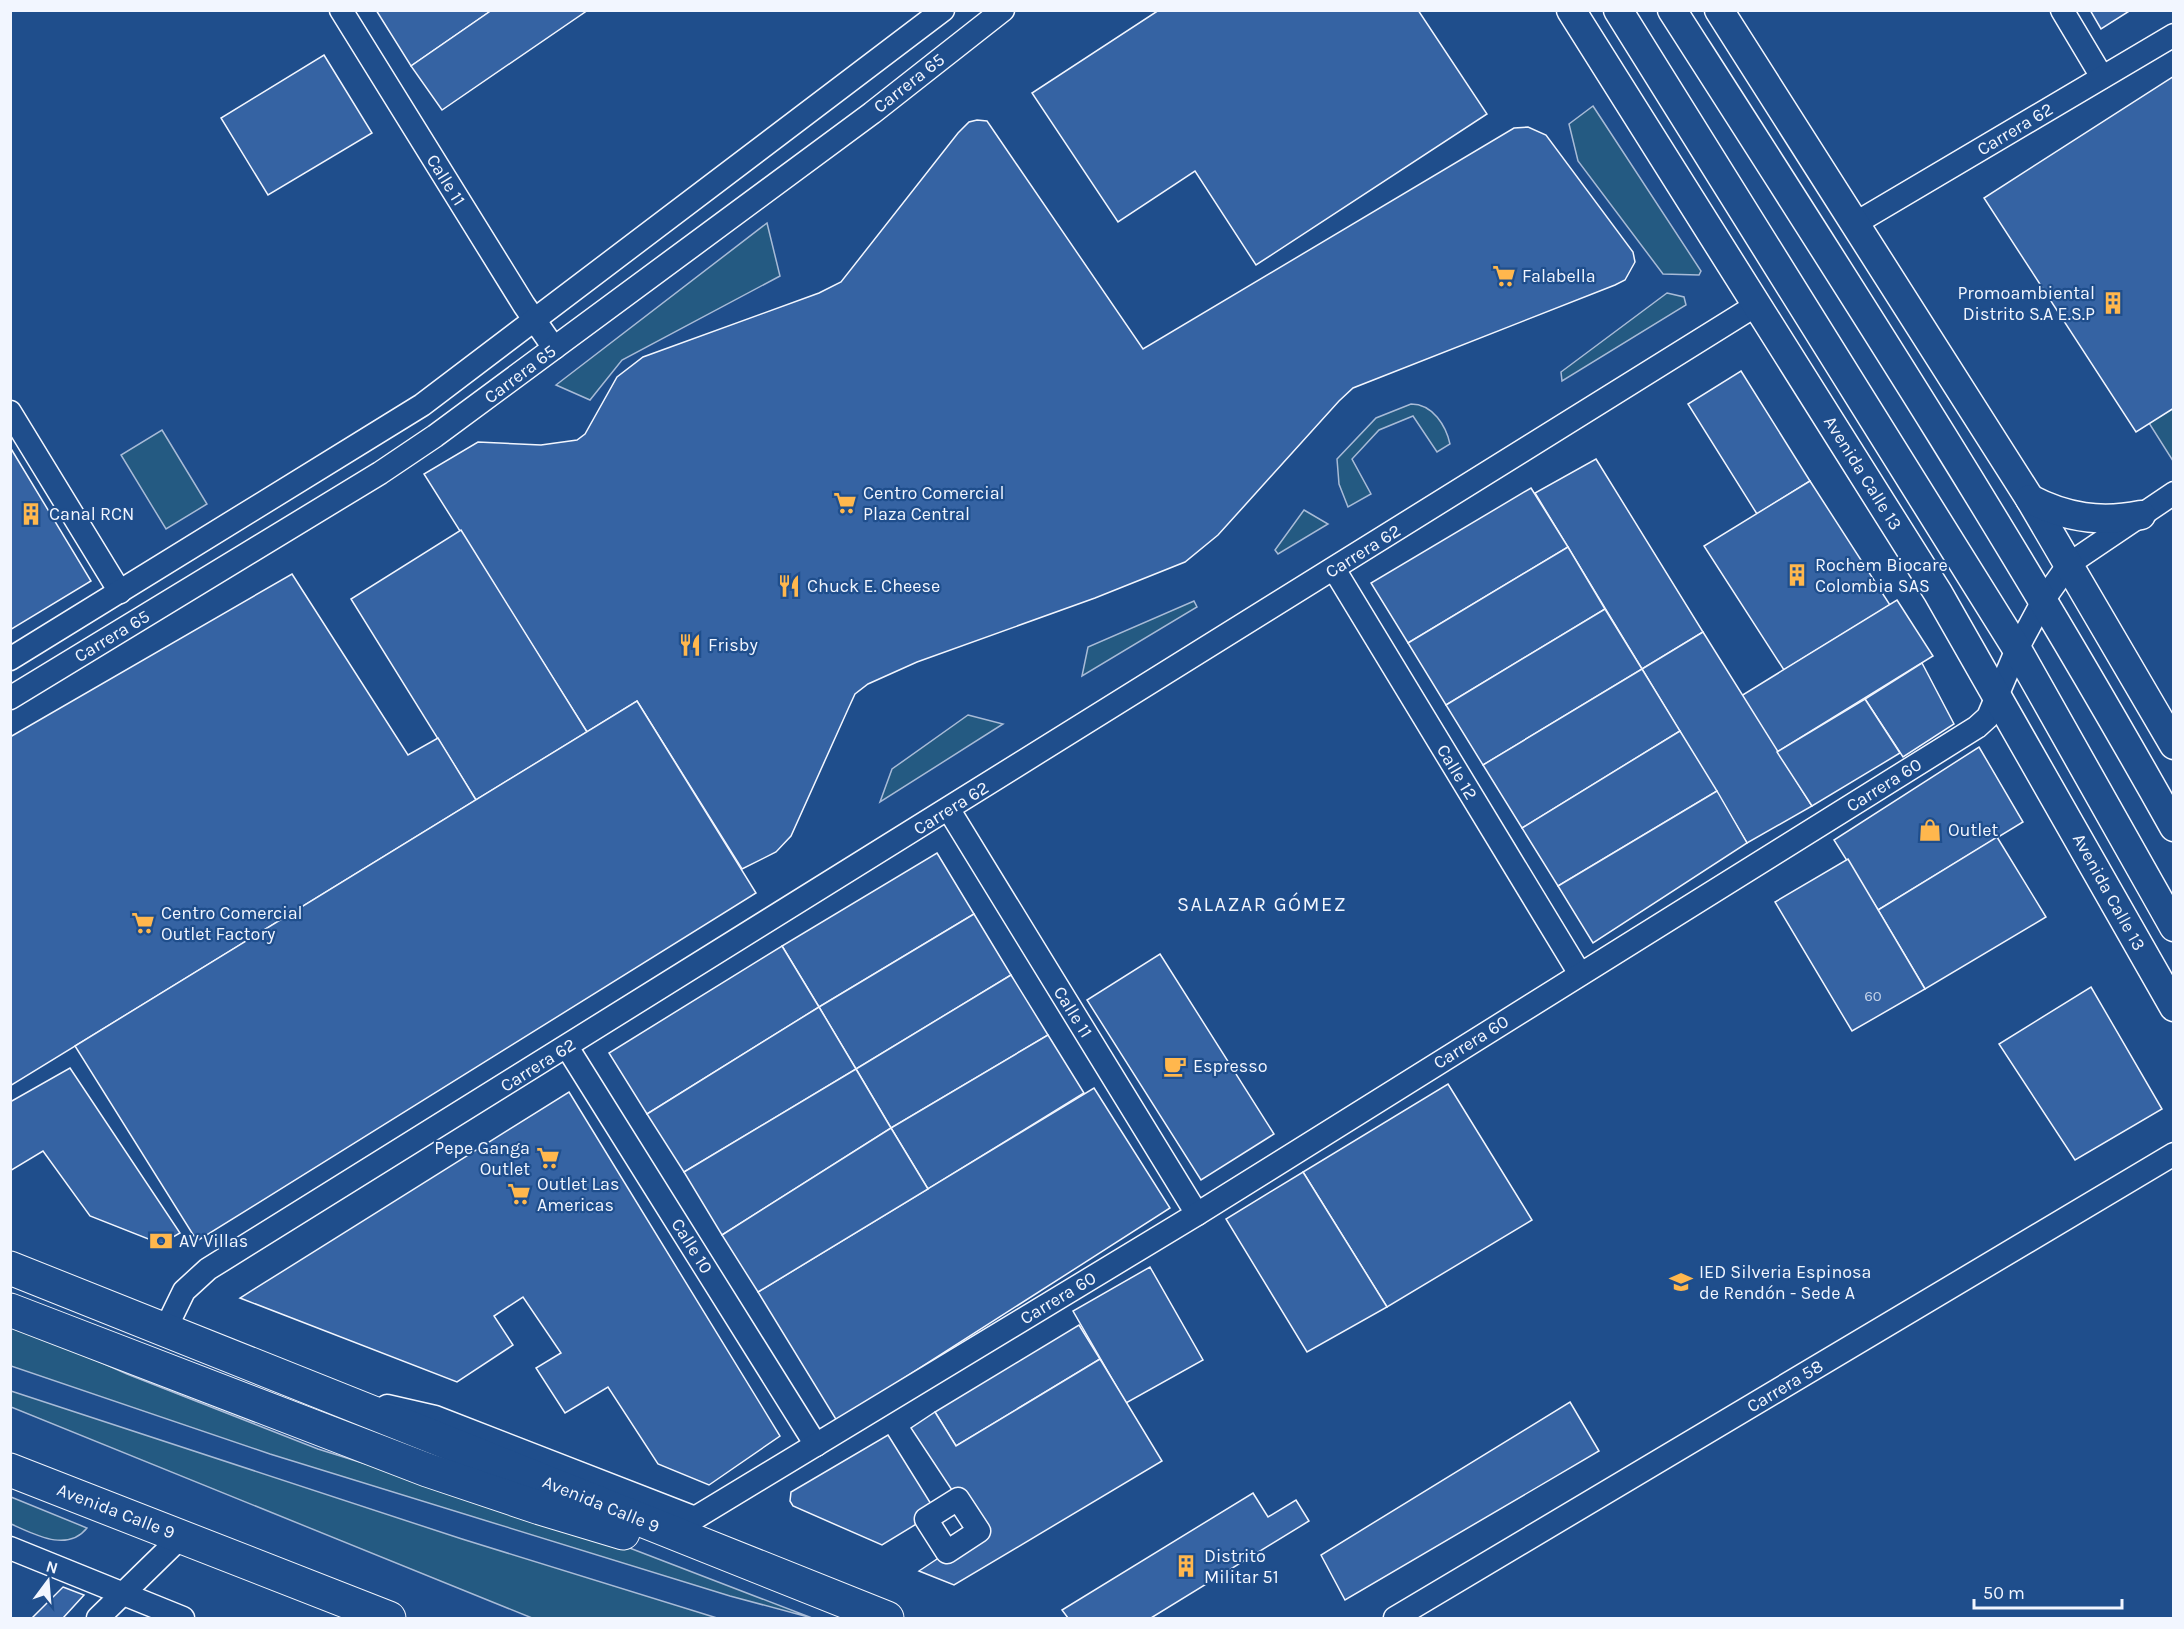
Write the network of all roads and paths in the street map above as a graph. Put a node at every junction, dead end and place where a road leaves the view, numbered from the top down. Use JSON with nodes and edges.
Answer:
{"nodes":[{"id":1,"x":340,"y":10,"type":"edge"},
{"id":2,"x":1003,"y":10,"type":"edge"},
{"id":3,"x":1571,"y":10,"type":"edge"},
{"id":4,"x":1618,"y":10,"type":"edge"},
{"id":5,"x":1672,"y":10,"type":"edge"},
{"id":6,"x":1719,"y":10,"type":"edge"},
{"id":7,"x":2062,"y":10,"type":"edge"},
{"id":8,"x":932,"y":14,"type":"edge"},
{"id":9,"x":2174,"y":35,"type":"edge"},
{"id":10,"x":2102,"y":77,"type":"junction"},
{"id":11,"x":1856,"y":223,"type":"junction"},
{"id":12,"x":1884,"y":267,"type":"junction"},
{"id":13,"x":1764,"y":314,"type":"junction"},
{"id":14,"x":533,"y":318,"type":"junction"},
{"id":15,"x":1885,"y":342,"type":"junction"},
{"id":16,"x":554,"y":348,"type":"junction"},
{"id":17,"x":1837,"y":362,"type":"junction"},
{"id":18,"x":10,"y":412,"type":"edge"},
{"id":19,"x":2174,"y":493,"type":"edge"},
{"id":20,"x":2030,"y":499,"type":"junction"},
{"id":21,"x":2141,"y":515,"type":"junction"},
{"id":22,"x":2069,"y":564,"type":"junction"},
{"id":23,"x":1334,"y":569,"type":"junction"},
{"id":24,"x":120,"y":592,"type":"junction"},
{"id":25,"x":2044,"y":599,"type":"junction"},
{"id":26,"x":2017,"y":649,"type":"junction"},
{"id":27,"x":10,"y":659,"type":"edge"},
{"id":28,"x":10,"y":698,"type":"edge"},
{"id":29,"x":1997,"y":700,"type":"junction"},
{"id":30,"x":2174,"y":745,"type":"edge"},
{"id":31,"x":949,"y":810,"type":"junction"},
{"id":32,"x":2174,"y":827,"type":"edge"},
{"id":33,"x":2174,"y":927,"type":"edge"},
{"id":34,"x":1580,"y":974,"type":"junction"},
{"id":35,"x":2174,"y":1007,"type":"edge"},
{"id":36,"x":567,"y":1047,"type":"junction"},
{"id":37,"x":2174,"y":1154,"type":"edge"},
{"id":38,"x":1197,"y":1214,"type":"junction"},
{"id":39,"x":10,"y":1268,"type":"edge"},
{"id":40,"x":10,"y":1310,"type":"edge"},
{"id":41,"x":165,"y":1330,"type":"junction"},
{"id":42,"x":314,"y":1390,"type":"junction"},
{"id":43,"x":816,"y":1445,"type":"junction"},
{"id":44,"x":10,"y":1470,"type":"edge"},
{"id":45,"x":695,"y":1518,"type":"junction"},
{"id":46,"x":181,"y":1537,"type":"junction"},
{"id":47,"x":10,"y":1548,"type":"edge"},
{"id":48,"x":800,"y":1584,"type":"junction"},
{"id":49,"x":123,"y":1594,"type":"junction"},
{"id":50,"x":98,"y":1618,"type":"edge"},
{"id":51,"x":183,"y":1618,"type":"edge"},
{"id":52,"x":389,"y":1618,"type":"edge"},
{"id":53,"x":887,"y":1618,"type":"edge"},
{"id":54,"x":1395,"y":1618,"type":"edge"}],
"edges":[{"from":1,"to":14,"type":"street","name":"Calle 11"},
{"from":2,"to":16,"type":"street","name":"Carrera 65"},
{"from":3,"to":13,"type":"main road","name":"Avenida Calle 13"},
{"from":4,"to":17,"type":"main road","name":"Avenida Calle 13"},
{"from":5,"to":15,"type":"main road"},
{"from":6,"to":11,"type":"main road"},
{"from":7,"to":10,"type":"street"},
{"from":8,"to":14,"type":"street","name":"Carrera 65"},
{"from":9,"to":10,"type":"street","name":"Carrera 62"},
{"from":10,"to":11,"type":"street","name":"Carrera 62"},
{"from":11,"to":12,"type":"main road"},
{"from":12,"to":15,"type":"main road"},
{"from":12,"to":20,"type":"main road"},
{"from":13,"to":17,"type":"main road"},
{"from":13,"to":23,"type":"street","name":"Carrera 62"},
{"from":13,"to":29,"type":"main road","name":"Avenida Calle 13"},
{"from":14,"to":16,"type":"street","name":"Calle 11"},
{"from":14,"to":24,"type":"street","name":"Carrera 65"},
{"from":15,"to":25,"type":"main road"},
{"from":16,"to":28,"type":"street","name":"Carrera 65"},
{"from":17,"to":26,"type":"main road","name":"Avenida Calle 13"},
{"from":18,"to":24,"type":"street"},
{"from":19,"to":21,"type":"street","name":"Carrera 60"},
{"from":20,"to":21,"type":"main road"},
{"from":20,"to":22,"type":"main road"},
{"from":21,"to":22,"type":"street","name":"Carrera 60"},
{"from":22,"to":25,"type":"street","name":"Carrera 60"},
{"from":22,"to":30,"type":"main road"},
{"from":23,"to":31,"type":"street","name":"Carrera 62"},
{"from":23,"to":34,"type":"street","name":"Calle 12"},
{"from":24,"to":27,"type":"street","name":"Carrera 65"},
{"from":25,"to":26,"type":"street","name":"Carrera 60"},
{"from":25,"to":32,"type":"main road"},
{"from":26,"to":29,"type":"street","name":"Carrera 60"},
{"from":26,"to":33,"type":"main road","name":"Avenida Calle 13"},
{"from":29,"to":34,"type":"street","name":"Carrera 60"},
{"from":29,"to":35,"type":"main road","name":"Avenida Calle 13"},
{"from":31,"to":36,"type":"street","name":"Carrera 62"},
{"from":31,"to":38,"type":"street","name":"Calle 11"},
{"from":34,"to":38,"type":"street","name":"Carrera 60"},
{"from":36,"to":41,"type":"street","name":"Carrera 62"},
{"from":36,"to":43,"type":"street","name":"Calle 10"},
{"from":37,"to":54,"type":"street","name":"Carrera 58"},
{"from":38,"to":43,"type":"street","name":"Carrera 60"},
{"from":39,"to":41,"type":"highway","name":"Avenida Calle 9"},
{"from":40,"to":48,"type":"highway"},
{"from":41,"to":42,"type":"highway","name":"Avenida Calle 9"},
{"from":42,"to":45,"type":"street","name":"Avenida Calle 9"},
{"from":42,"to":48,"type":"highway","name":"Avenida Calle 9"},
{"from":43,"to":45,"type":"street","name":"Carrera 60"},
{"from":44,"to":46,"type":"highway","name":"Avenida Calle 9"},
{"from":45,"to":48,"type":"highway"},
{"from":46,"to":49,"type":"street"},
{"from":46,"to":52,"type":"highway","name":"Avenida Calle 9"},
{"from":47,"to":49,"type":"street"},
{"from":48,"to":53,"type":"highway","name":"Avenida Calle 9"},
{"from":49,"to":50,"type":"street"},
{"from":49,"to":51,"type":"street"}]}
